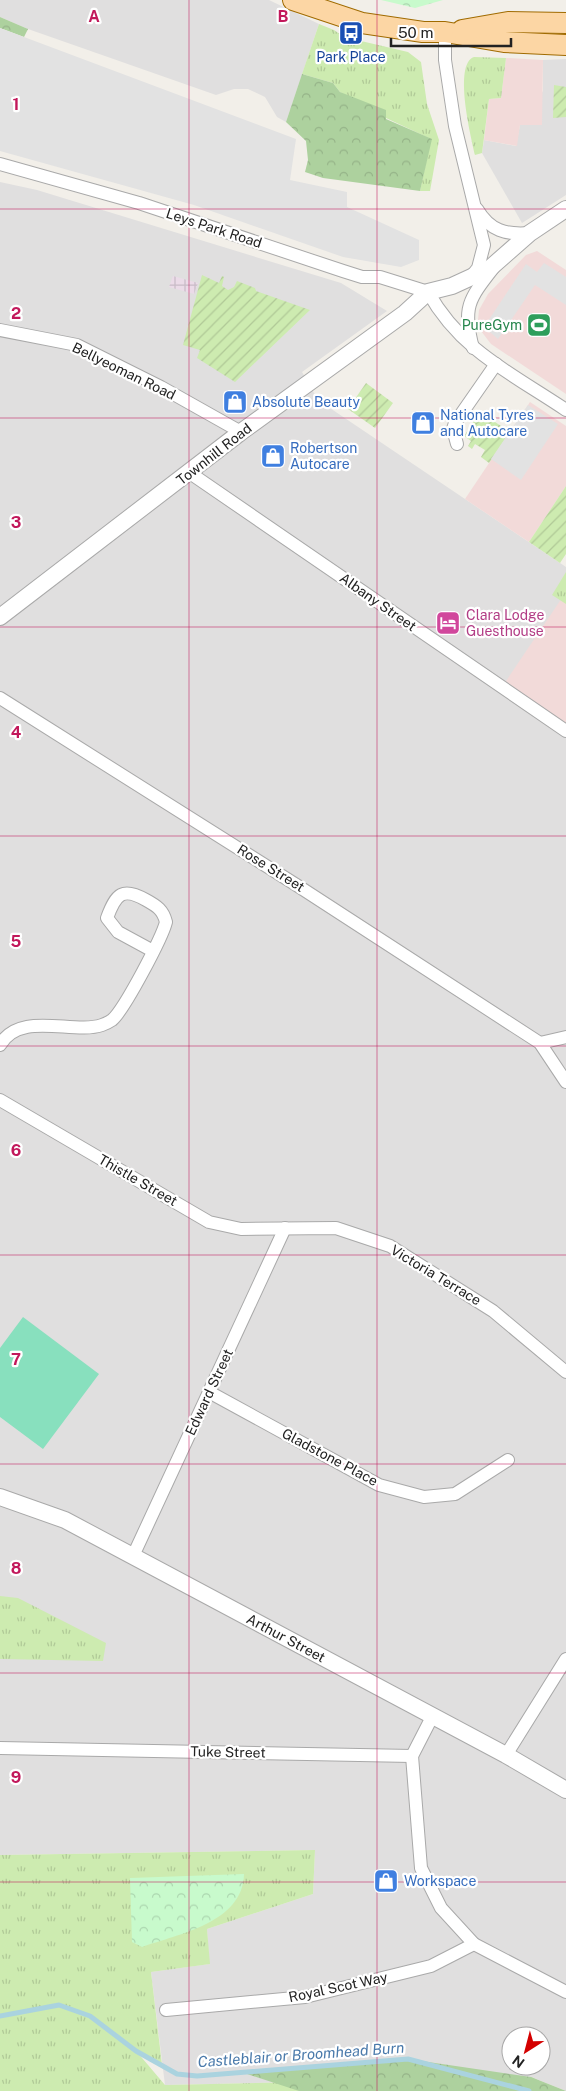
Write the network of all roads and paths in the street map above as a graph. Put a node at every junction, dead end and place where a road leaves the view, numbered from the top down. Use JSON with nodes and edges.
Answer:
{"nodes":[{"id":1,"x":293,"y":0,"type":"edge"},
{"id":2,"x":566,"y":23,"type":"edge"},
{"id":3,"x":445,"y":32,"type":"junction"},
{"id":4,"x":566,"y":45,"type":"edge"},
{"id":5,"x":0,"y":164,"type":"edge"},
{"id":6,"x":473,"y":200,"type":"junction"},
{"id":7,"x":566,"y":209,"type":"edge"},
{"id":8,"x":530,"y":233,"type":"junction"},
{"id":9,"x":496,"y":265,"type":"junction"},
{"id":10,"x":470,"y":278,"type":"junction"},
{"id":11,"x":428,"y":292,"type":"junction"},
{"id":12,"x":0,"y":334,"type":"edge"},
{"id":13,"x":473,"y":349,"type":"junction"},
{"id":14,"x":496,"y":364,"type":"junction"},
{"id":15,"x":566,"y":410,"type":"edge"},
{"id":16,"x":241,"y":432,"type":"junction"},
{"id":17,"x":457,"y":444,"type":"dead end"},
{"id":18,"x":190,"y":473,"type":"junction"},
{"id":19,"x":0,"y":617,"type":"edge"},
{"id":20,"x":0,"y":698,"type":"edge"},
{"id":21,"x":566,"y":731,"type":"edge"},
{"id":22,"x":153,"y":951,"type":"junction"},
{"id":23,"x":566,"y":1037,"type":"edge"},
{"id":24,"x":540,"y":1043,"type":"junction"},
{"id":25,"x":0,"y":1045,"type":"edge"},
{"id":26,"x":566,"y":1082,"type":"edge"},
{"id":27,"x":0,"y":1100,"type":"edge"},
{"id":28,"x":285,"y":1228,"type":"junction"},
{"id":29,"x":566,"y":1372,"type":"edge"},
{"id":30,"x":209,"y":1392,"type":"junction"},
{"id":31,"x":508,"y":1460,"type":"dead end"},
{"id":32,"x":0,"y":1497,"type":"edge"},
{"id":33,"x":133,"y":1556,"type":"junction"},
{"id":34,"x":566,"y":1659,"type":"edge"},
{"id":35,"x":432,"y":1716,"type":"junction"},
{"id":36,"x":0,"y":1748,"type":"edge"},
{"id":37,"x":506,"y":1755,"type":"junction"},
{"id":38,"x":412,"y":1756,"type":"junction"},
{"id":39,"x":566,"y":1790,"type":"edge"},
{"id":40,"x":474,"y":1944,"type":"junction"},
{"id":41,"x":566,"y":1992,"type":"edge"},
{"id":42,"x":166,"y":2010,"type":"dead end"}],
"edges":[{"from":1,"to":3,"type":"main road"},
{"from":2,"to":3,"type":"main road"},
{"from":3,"to":4,"type":"main road"},
{"from":3,"to":6,"type":"street"},
{"from":5,"to":11,"type":"street","name":"Leys Park Road"},
{"from":6,"to":8,"type":"street"},
{"from":6,"to":10,"type":"street"},
{"from":7,"to":8,"type":"street"},
{"from":8,"to":9,"type":"street"},
{"from":9,"to":10,"type":"street"},
{"from":9,"to":13,"type":"street"},
{"from":10,"to":11,"type":"street"},
{"from":11,"to":13,"type":"street"},
{"from":11,"to":16,"type":"street","name":"Townhill Road"},
{"from":12,"to":16,"type":"street","name":"Bellyeoman Road"},
{"from":13,"to":14,"type":"street"},
{"from":14,"to":15,"type":"street"},
{"from":14,"to":17,"type":"street"},
{"from":16,"to":18,"type":"street","name":"Townhill Road"},
{"from":18,"to":19,"type":"street","name":"Townhill Road"},
{"from":18,"to":21,"type":"street","name":"Albany Street"},
{"from":20,"to":24,"type":"street","name":"Rose Street"},
{"from":22,"to":22,"type":"street"},
{"from":22,"to":25,"type":"street"},
{"from":23,"to":24,"type":"street"},
{"from":24,"to":26,"type":"street"},
{"from":27,"to":28,"type":"street","name":"Thistle Street"},
{"from":28,"to":29,"type":"street","name":"Victoria Terrace"},
{"from":28,"to":30,"type":"street","name":"Edward Street"},
{"from":30,"to":31,"type":"street","name":"Gladstone Place"},
{"from":30,"to":33,"type":"street","name":"Edward Street"},
{"from":32,"to":33,"type":"street","name":"Arthur Street"},
{"from":33,"to":35,"type":"street","name":"Arthur Street"},
{"from":34,"to":37,"type":"street"},
{"from":35,"to":37,"type":"street","name":"Arthur Street"},
{"from":35,"to":38,"type":"street"},
{"from":36,"to":38,"type":"street","name":"Tuke Street"},
{"from":37,"to":39,"type":"street","name":"Arthur Street"},
{"from":38,"to":40,"type":"street"},
{"from":40,"to":41,"type":"street"},
{"from":40,"to":42,"type":"street","name":"Royal Scot Way"}]}
